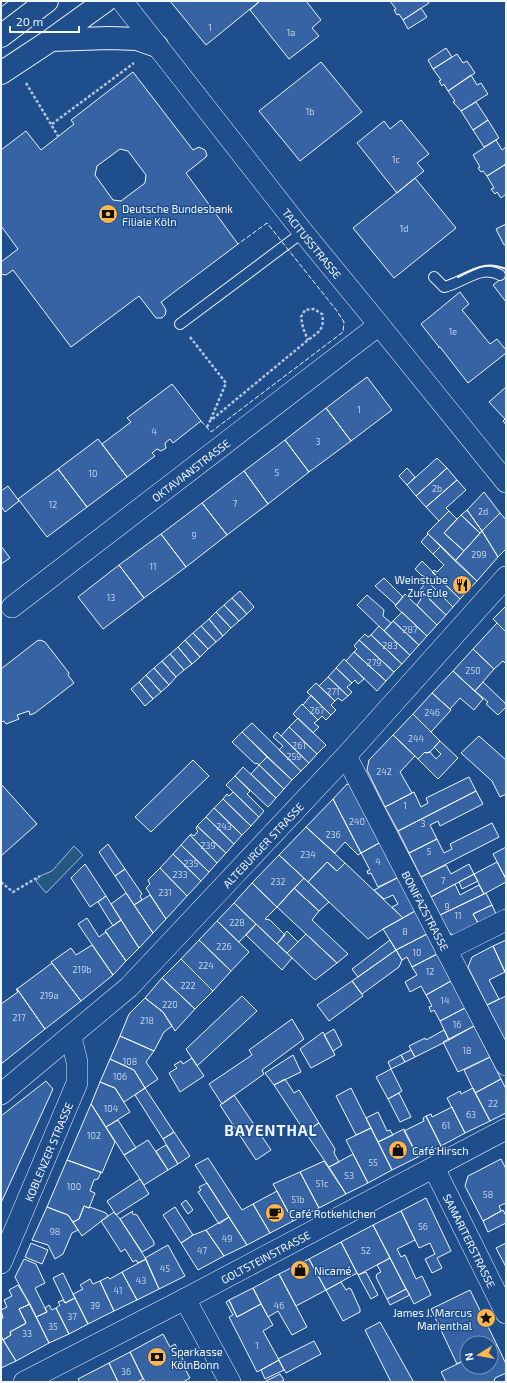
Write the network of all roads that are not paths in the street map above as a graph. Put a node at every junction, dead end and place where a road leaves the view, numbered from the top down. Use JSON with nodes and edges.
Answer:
{"nodes":[{"id":1,"x":47,"y":1,"type":"edge"},
{"id":2,"x":105,"y":1,"type":"edge"},
{"id":3,"x":122,"y":1,"type":"edge"},
{"id":4,"x":1,"y":36,"type":"edge"},
{"id":5,"x":51,"y":40,"type":"junction"},
{"id":6,"x":157,"y":46,"type":"junction"},
{"id":7,"x":8,"y":69,"type":"edge"},
{"id":8,"x":303,"y":232,"type":"junction"},
{"id":9,"x":500,"y":275,"type":"dead end"},
{"id":10,"x":434,"y":277,"type":"dead end"},
{"id":11,"x":180,"y":324,"type":"road end"},
{"id":12,"x":379,"y":325,"type":"junction"},
{"id":13,"x":504,"y":476,"type":"edge"},
{"id":14,"x":506,"y":577,"type":"edge"},
{"id":15,"x":9,"y":609,"type":"dead end"},
{"id":16,"x":346,"y":756,"type":"junction"},
{"id":17,"x":506,"y":920,"type":"edge"},
{"id":18,"x":446,"y":950,"type":"junction"},
{"id":19,"x":70,"y":1037,"type":"junction"},
{"id":20,"x":506,"y":1065,"type":"edge"},
{"id":21,"x":1,"y":1094,"type":"edge"},
{"id":22,"x":506,"y":1129,"type":"edge"},
{"id":23,"x":434,"y":1168,"type":"junction"},
{"id":24,"x":1,"y":1263,"type":"edge"},
{"id":25,"x":185,"y":1299,"type":"junction"},
{"id":26,"x":506,"y":1313,"type":"edge"},
{"id":27,"x":24,"y":1382,"type":"edge"},
{"id":28,"x":230,"y":1382,"type":"edge"}],
"edges":[{"from":1,"to":4,"type":"main road"},
{"from":2,"to":5,"type":"main road"},
{"from":3,"to":6,"type":"street","name":"TACITUSSTRASSE"},
{"from":5,"to":6,"type":"main road"},
{"from":5,"to":7,"type":"main road"},
{"from":6,"to":8,"type":"street","name":"TACITUSSTRASSE"},
{"from":8,"to":11,"type":"lane"},
{"from":8,"to":12,"type":"street","name":"TACITUSSTRASSE"},
{"from":9,"to":10,"type":"lane"},
{"from":12,"to":13,"type":"street","name":"TACITUSSTRASSE"},
{"from":12,"to":15,"type":"street","name":"OKTAVIANSTRASSE"},
{"from":14,"to":16,"type":"street","name":"ALTEBURGER STRASSE"},
{"from":16,"to":18,"type":"street","name":"BONIFAZSTRASSE"},
{"from":16,"to":19,"type":"street","name":"ALTEBURGER STRASSE"},
{"from":17,"to":18,"type":"street"},
{"from":18,"to":20,"type":"street","name":"BONIFAZSTRASSE"},
{"from":19,"to":21,"type":"street","name":"ALTEBURGER STRASSE"},
{"from":19,"to":24,"type":"street","name":"KOBLENZER STRASSE"},
{"from":22,"to":23,"type":"street","name":"GOLTSTEINSTRASSE"},
{"from":23,"to":25,"type":"street","name":"GOLTSTEINSTRASSE"},
{"from":23,"to":26,"type":"street","name":"SAMARITERSTRASSE"},
{"from":25,"to":27,"type":"street","name":"GOLTSTEINSTRASSE"},
{"from":25,"to":28,"type":"street"}]}
